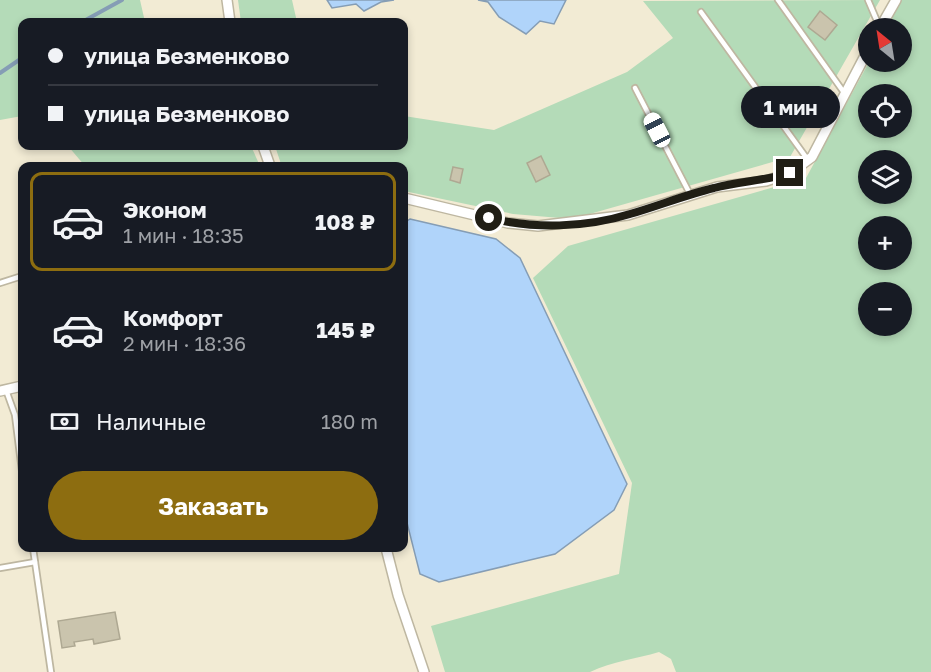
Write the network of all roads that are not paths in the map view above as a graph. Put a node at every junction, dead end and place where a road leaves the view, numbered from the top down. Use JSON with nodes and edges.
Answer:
{"nodes":[{"id":1,"x":227,"y":0,"type":"edge"},
{"id":2,"x":778,"y":0,"type":"edge"},
{"id":3,"x":868,"y":0,"type":"edge"},
{"id":4,"x":896,"y":0,"type":"edge"},
{"id":5,"x":701,"y":12,"type":"dead end"},
{"id":6,"x":229,"y":18,"type":"edge"},
{"id":7,"x":876,"y":18,"type":"edge"},
{"id":8,"x":886,"y":18,"type":"edge"},
{"id":9,"x":858,"y":69,"type":"edge"},
{"id":10,"x":635,"y":88,"type":"dead end"},
{"id":11,"x":845,"y":94,"type":"junction"},
{"id":12,"x":808,"y":160,"type":"junction"},
{"id":13,"x":690,"y":194,"type":"junction"},
{"id":14,"x":408,"y":199,"type":"edge"},
{"id":15,"x":18,"y":277,"type":"edge"},
{"id":16,"x":0,"y":284,"type":"edge"},
{"id":17,"x":18,"y":387,"type":"edge"},
{"id":18,"x":3,"y":390,"type":"edge"},
{"id":19,"x":18,"y":439,"type":"edge"},
{"id":20,"x":34,"y":552,"type":"edge"},
{"id":21,"x":387,"y":552,"type":"edge"},
{"id":22,"x":35,"y":562,"type":"junction"},
{"id":23,"x":0,"y":568,"type":"edge"},
{"id":24,"x":51,"y":672,"type":"edge"},
{"id":25,"x":424,"y":672,"type":"edge"}],
"edges":[{"from":1,"to":6,"type":"street"},
{"from":2,"to":11,"type":"lane"},
{"from":3,"to":7,"type":"lane"},
{"from":4,"to":8,"type":"street"},
{"from":5,"to":12,"type":"lane"},
{"from":9,"to":11,"type":"street"},
{"from":10,"to":13,"type":"lane"},
{"from":11,"to":12,"type":"street"},
{"from":12,"to":13,"type":"street"},
{"from":13,"to":14,"type":"street"},
{"from":15,"to":16,"type":"lane"},
{"from":17,"to":18,"type":"street"},
{"from":18,"to":19,"type":"lane"},
{"from":20,"to":22,"type":"lane"},
{"from":21,"to":25,"type":"street"},
{"from":22,"to":23,"type":"lane"},
{"from":22,"to":24,"type":"lane"}]}
